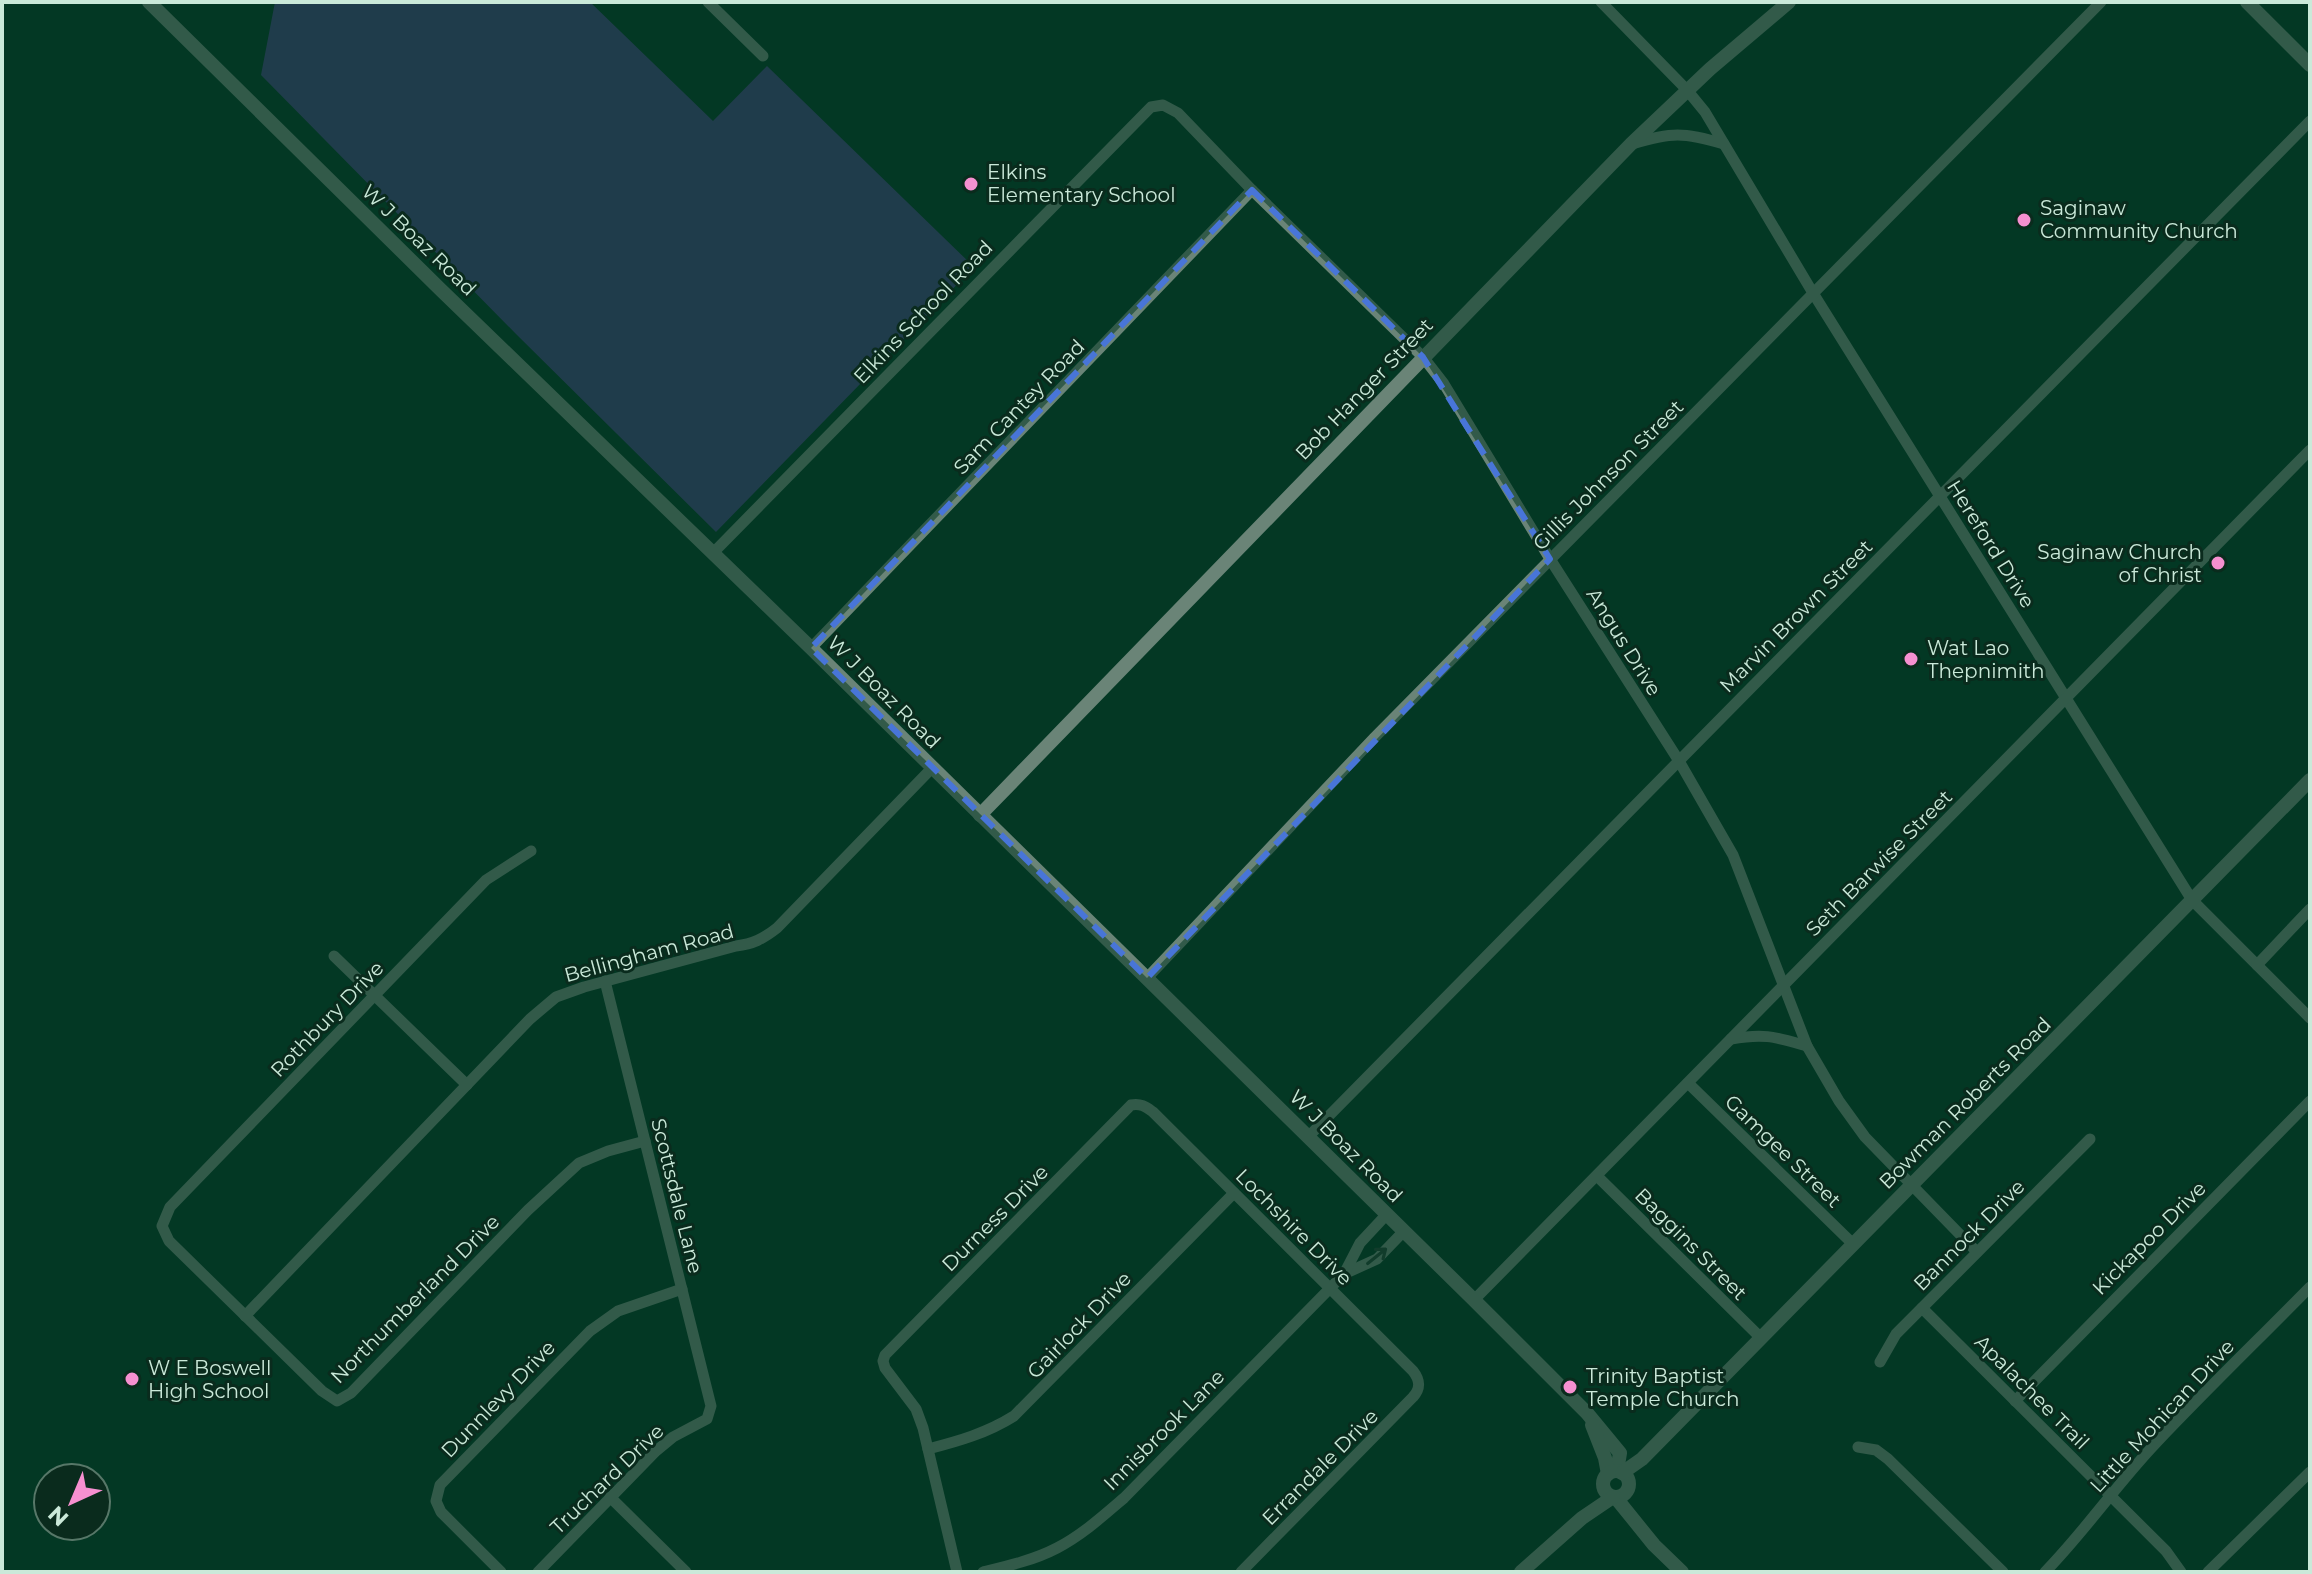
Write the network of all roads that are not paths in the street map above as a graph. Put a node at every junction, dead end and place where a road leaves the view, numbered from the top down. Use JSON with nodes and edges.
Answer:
{"nodes":[{"id":1,"x":149,"y":2,"type":"edge"},
{"id":2,"x":1601,"y":2,"type":"edge"},
{"id":3,"x":1789,"y":2,"type":"edge"},
{"id":4,"x":2101,"y":2,"type":"edge"},
{"id":5,"x":2247,"y":2,"type":"edge"},
{"id":6,"x":716,"y":5,"type":"edge"},
{"id":7,"x":763,"y":56,"type":"dead end"},
{"id":8,"x":2310,"y":65,"type":"edge"},
{"id":9,"x":1687,"y":90,"type":"junction"},
{"id":10,"x":1163,"y":105,"type":"joint"},
{"id":11,"x":2310,"y":121,"type":"edge"},
{"id":12,"x":1631,"y":144,"type":"junction"},
{"id":13,"x":1724,"y":144,"type":"junction"},
{"id":14,"x":1252,"y":190,"type":"junction"},
{"id":15,"x":1813,"y":293,"type":"junction"},
{"id":16,"x":1423,"y":357,"type":"junction"},
{"id":17,"x":2310,"y":450,"type":"edge"},
{"id":18,"x":1940,"y":496,"type":"junction"},
{"id":19,"x":713,"y":553,"type":"junction"},
{"id":20,"x":1550,"y":559,"type":"junction"},
{"id":21,"x":811,"y":648,"type":"junction"},
{"id":22,"x":2066,"y":699,"type":"junction"},
{"id":23,"x":1679,"y":761,"type":"junction"},
{"id":24,"x":932,"y":768,"type":"junction"},
{"id":25,"x":2310,"y":780,"type":"edge"},
{"id":26,"x":980,"y":815,"type":"junction"},
{"id":27,"x":531,"y":851,"type":"dead end"},
{"id":28,"x":2192,"y":900,"type":"junction"},
{"id":29,"x":2310,"y":909,"type":"edge"},
{"id":30,"x":334,"y":956,"type":"dead end"},
{"id":31,"x":2257,"y":965,"type":"junction"},
{"id":32,"x":1147,"y":978,"type":"junction"},
{"id":33,"x":605,"y":981,"type":"junction"},
{"id":34,"x":1784,"y":985,"type":"junction"},
{"id":35,"x":375,"y":997,"type":"junction"},
{"id":36,"x":2310,"y":1018,"type":"edge"},
{"id":37,"x":1731,"y":1039,"type":"junction"},
{"id":38,"x":1807,"y":1046,"type":"junction"},
{"id":39,"x":1688,"y":1083,"type":"junction"},
{"id":40,"x":467,"y":1085,"type":"junction"},
{"id":41,"x":2310,"y":1101,"type":"edge"},
{"id":42,"x":1136,"y":1104,"type":"joint"},
{"id":43,"x":1308,"y":1137,"type":"junction"},
{"id":44,"x":2090,"y":1139,"type":"dead end"},
{"id":45,"x":645,"y":1141,"type":"junction"},
{"id":46,"x":1597,"y":1176,"type":"junction"},
{"id":47,"x":1911,"y":1186,"type":"junction"},
{"id":48,"x":1234,"y":1193,"type":"junction"},
{"id":49,"x":1387,"y":1214,"type":"junction"},
{"id":50,"x":162,"y":1226,"type":"joint"},
{"id":51,"x":1404,"y":1231,"type":"junction"},
{"id":52,"x":1853,"y":1244,"type":"junction"},
{"id":53,"x":1977,"y":1252,"type":"junction"},
{"id":54,"x":1344,"y":1274,"type":"junction"},
{"id":55,"x":2310,"y":1287,"type":"edge"},
{"id":56,"x":682,"y":1289,"type":"junction"},
{"id":57,"x":1330,"y":1289,"type":"junction"},
{"id":58,"x":1474,"y":1300,"type":"junction"},
{"id":59,"x":1922,"y":1308,"type":"junction"},
{"id":60,"x":245,"y":1316,"type":"junction"},
{"id":61,"x":1761,"y":1338,"type":"junction"},
{"id":62,"x":1880,"y":1362,"type":"dead end"},
{"id":63,"x":1419,"y":1384,"type":"joint"},
{"id":64,"x":2015,"y":1401,"type":"junction"},
{"id":65,"x":707,"y":1419,"type":"joint"},
{"id":66,"x":1858,"y":1447,"type":"dead end"},
{"id":67,"x":928,"y":1449,"type":"junction"},
{"id":68,"x":2310,"y":1472,"type":"edge"},
{"id":69,"x":1617,"y":1484,"type":"junction"},
{"id":70,"x":2110,"y":1496,"type":"junction"},
{"id":71,"x":610,"y":1497,"type":"junction"},
{"id":72,"x":1245,"y":1571,"type":"edge"},
{"id":73,"x":501,"y":1572,"type":"edge"},
{"id":74,"x":538,"y":1572,"type":"edge"},
{"id":75,"x":686,"y":1572,"type":"edge"},
{"id":76,"x":957,"y":1572,"type":"edge"},
{"id":77,"x":983,"y":1572,"type":"edge"},
{"id":78,"x":1521,"y":1572,"type":"edge"},
{"id":79,"x":1682,"y":1572,"type":"edge"},
{"id":80,"x":2003,"y":1572,"type":"edge"},
{"id":81,"x":2045,"y":1572,"type":"edge"},
{"id":82,"x":2181,"y":1572,"type":"edge"},
{"id":83,"x":2208,"y":1572,"type":"edge"}],
"edges":[{"from":1,"to":19,"type":"street","name":"W J Boaz Road"},
{"from":2,"to":9,"type":"street","name":"Hereford Drive"},
{"from":3,"to":9,"type":"street","name":"Bob Hanger Street"},
{"from":4,"to":15,"type":"street","name":"Gillis Johnson Street"},
{"from":5,"to":8,"type":"street"},
{"from":6,"to":7,"type":"street"},
{"from":9,"to":12,"type":"street","name":"Bob Hanger Street"},
{"from":9,"to":13,"type":"street","name":"Hereford Drive"},
{"from":10,"to":14,"type":"street","name":"Angus Drive"},
{"from":10,"to":19,"type":"street","name":"Elkins School Road"},
{"from":11,"to":18,"type":"street","name":"Marvin Brown Street"},
{"from":12,"to":13,"type":"street"},
{"from":12,"to":16,"type":"street","name":"Bob Hanger Street"},
{"from":13,"to":15,"type":"street","name":"Hereford Drive"},
{"from":14,"to":16,"type":"street","name":"Angus Drive"},
{"from":14,"to":21,"type":"street","name":"Sam Cantey Road"},
{"from":15,"to":18,"type":"street","name":"Hereford Drive"},
{"from":15,"to":20,"type":"street","name":"Gillis Johnson Street"},
{"from":16,"to":20,"type":"street","name":"Angus Drive"},
{"from":16,"to":26,"type":"street","name":"Bob Hanger Street"},
{"from":17,"to":22,"type":"street","name":"Seth Barwise Street"},
{"from":18,"to":22,"type":"street","name":"Hereford Drive"},
{"from":18,"to":23,"type":"street","name":"Marvin Brown Street"},
{"from":19,"to":21,"type":"street","name":"W J Boaz Road"},
{"from":20,"to":23,"type":"street","name":"Angus Drive"},
{"from":20,"to":32,"type":"street","name":"Gillis Johnson Street"},
{"from":21,"to":24,"type":"street","name":"W J Boaz Road"},
{"from":22,"to":28,"type":"street","name":"Hereford Drive"},
{"from":22,"to":34,"type":"street","name":"Seth Barwise Street"},
{"from":23,"to":34,"type":"street","name":"Angus Drive"},
{"from":23,"to":43,"type":"street","name":"Marvin Brown Street"},
{"from":24,"to":26,"type":"street","name":"W J Boaz Road"},
{"from":24,"to":33,"type":"street","name":"Bellingham Road"},
{"from":25,"to":28,"type":"street","name":"Bowman Roberts Road"},
{"from":26,"to":32,"type":"street","name":"W J Boaz Road"},
{"from":27,"to":35,"type":"street","name":"Rothbury Drive"},
{"from":28,"to":31,"type":"street","name":"Hereford Drive"},
{"from":28,"to":47,"type":"street","name":"Bowman Roberts Road"},
{"from":29,"to":31,"type":"street"},
{"from":30,"to":35,"type":"street"},
{"from":31,"to":36,"type":"street","name":"Hereford Drive"},
{"from":32,"to":43,"type":"street","name":"W J Boaz Road"},
{"from":33,"to":40,"type":"street","name":"Bellingham Road"},
{"from":33,"to":45,"type":"street","name":"Scottsdale Lane"},
{"from":34,"to":37,"type":"street","name":"Seth Barwise Street"},
{"from":34,"to":38,"type":"street","name":"Angus Drive"},
{"from":35,"to":40,"type":"street"},
{"from":35,"to":50,"type":"street","name":"Rothbury Drive"},
{"from":37,"to":38,"type":"street"},
{"from":37,"to":39,"type":"street","name":"Seth Barwise Street"},
{"from":38,"to":47,"type":"street","name":"Angus Drive"},
{"from":39,"to":46,"type":"street","name":"Seth Barwise Street"},
{"from":39,"to":52,"type":"street","name":"Gamgee Street"},
{"from":40,"to":60,"type":"street","name":"Bellingham Road"},
{"from":41,"to":64,"type":"street","name":"Kickapoo Drive"},
{"from":42,"to":48,"type":"street","name":"Lochshire Drive"},
{"from":42,"to":67,"type":"street","name":"Durness Drive"},
{"from":43,"to":49,"type":"street","name":"W J Boaz Road"},
{"from":44,"to":53,"type":"street","name":"Bannock Drive"},
{"from":45,"to":56,"type":"street","name":"Scottsdale Lane"},
{"from":45,"to":60,"type":"street","name":"Northumberland Drive"},
{"from":46,"to":58,"type":"street","name":"Seth Barwise Street"},
{"from":46,"to":61,"type":"street","name":"Baggins Street"},
{"from":47,"to":52,"type":"street","name":"Bowman Roberts Road"},
{"from":47,"to":53,"type":"street","name":"Angus Drive"},
{"from":48,"to":57,"type":"street","name":"Lochshire Drive"},
{"from":48,"to":67,"type":"street","name":"Gairlock Drive"},
{"from":49,"to":51,"type":"street","name":"W J Boaz Road"},
{"from":49,"to":54,"type":"street","name":"Innisbrook Lane"},
{"from":50,"to":60,"type":"street","name":"Northumberland Drive"},
{"from":54,"to":51,"type":"street","name":"Innisbrook Lane","one_way":true},
{"from":51,"to":58,"type":"street","name":"W J Boaz Road"},
{"from":52,"to":61,"type":"street","name":"Bowman Roberts Road"},
{"from":53,"to":59,"type":"street","name":"Bannock Drive"},
{"from":54,"to":57,"type":"street","name":"Innisbrook Lane"},
{"from":55,"to":70,"type":"street","name":"Little Mohican Drive"},
{"from":56,"to":65,"type":"street","name":"Scottsdale Lane"},
{"from":56,"to":73,"type":"street","name":"Dunnlevy Drive"},
{"from":57,"to":63,"type":"street","name":"Lochshire Drive"},
{"from":57,"to":77,"type":"street","name":"Innisbrook Lane"},
{"from":58,"to":69,"type":"street","name":"W J Boaz Road"},
{"from":59,"to":62,"type":"street","name":"Bannock Drive"},
{"from":59,"to":64,"type":"street","name":"Apalachee Trail"},
{"from":61,"to":69,"type":"street","name":"Bowman Roberts Road"},
{"from":63,"to":72,"type":"street","name":"Errandale Drive"},
{"from":64,"to":70,"type":"street","name":"Apalachee Trail"},
{"from":65,"to":71,"type":"street","name":"Truchard Drive"},
{"from":66,"to":80,"type":"street"},
{"from":67,"to":76,"type":"street"},
{"from":68,"to":83,"type":"street"},
{"from":69,"to":78,"type":"street","name":"Bowman Roberts Road"},
{"from":69,"to":79,"type":"street","name":"W J Boaz Road"},
{"from":70,"to":81,"type":"street","name":"Little Mohican Drive"},
{"from":70,"to":82,"type":"street","name":"Apalachee Trail"},
{"from":71,"to":74,"type":"street","name":"Truchard Drive"},
{"from":71,"to":75,"type":"street"}]}
